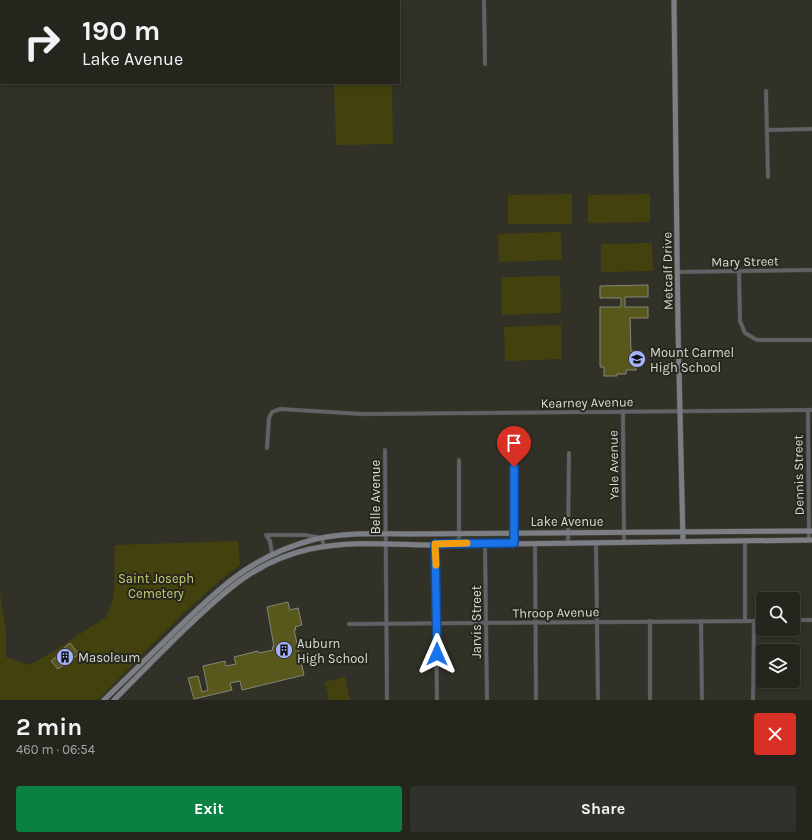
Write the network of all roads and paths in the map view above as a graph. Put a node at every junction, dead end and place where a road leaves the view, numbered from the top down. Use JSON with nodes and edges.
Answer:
{"nodes":[{"id":1,"x":484,"y":0,"type":"edge"},
{"id":2,"x":674,"y":0,"type":"edge"},
{"id":3,"x":484,"y":64,"type":"dead end"},
{"id":4,"x":766,"y":91,"type":"dead end"},
{"id":5,"x":812,"y":129,"type":"edge"},
{"id":6,"x":767,"y":130,"type":"junction"},
{"id":7,"x":768,"y":177,"type":"dead end"},
{"id":8,"x":812,"y":270,"type":"edge"},
{"id":9,"x":739,"y":271,"type":"junction"},
{"id":10,"x":678,"y":272,"type":"junction"},
{"id":11,"x":812,"y":340,"type":"edge"},
{"id":12,"x":810,"y":410,"type":"edge"},
{"id":13,"x":623,"y":411,"type":"junction"},
{"id":14,"x":680,"y":411,"type":"junction"},
{"id":15,"x":514,"y":446,"type":"dead end"},
{"id":16,"x":266,"y":448,"type":"dead end"},
{"id":17,"x":385,"y":450,"type":"dead end"},
{"id":18,"x":569,"y":452,"type":"dead end"},
{"id":19,"x":459,"y":460,"type":"dead end"},
{"id":20,"x":811,"y":531,"type":"edge"},
{"id":21,"x":569,"y":532,"type":"junction"},
{"id":22,"x":624,"y":532,"type":"junction"},
{"id":23,"x":682,"y":532,"type":"junction"},
{"id":24,"x":459,"y":533,"type":"junction"},
{"id":25,"x":514,"y":533,"type":"junction"},
{"id":26,"x":386,"y":534,"type":"junction"},
{"id":27,"x":322,"y":538,"type":"junction"},
{"id":28,"x":811,"y":540,"type":"edge"},
{"id":29,"x":683,"y":541,"type":"junction"},
{"id":30,"x":745,"y":541,"type":"junction"},
{"id":31,"x":596,"y":542,"type":"junction"},
{"id":32,"x":624,"y":542,"type":"junction"},
{"id":33,"x":459,"y":543,"type":"junction"},
{"id":34,"x":485,"y":543,"type":"junction"},
{"id":35,"x":514,"y":543,"type":"junction"},
{"id":36,"x":535,"y":543,"type":"junction"},
{"id":37,"x":568,"y":543,"type":"junction"},
{"id":38,"x":386,"y":544,"type":"junction"},
{"id":39,"x":435,"y":544,"type":"junction"},
{"id":40,"x":324,"y":546,"type":"junction"},
{"id":41,"x":272,"y":554,"type":"junction"},
{"id":42,"x":744,"y":620,"type":"junction"},
{"id":43,"x":800,"y":620,"type":"edge"},
{"id":44,"x":812,"y":620,"type":"edge"},
{"id":45,"x":650,"y":621,"type":"junction"},
{"id":46,"x":701,"y":621,"type":"junction"},
{"id":47,"x":754,"y":621,"type":"joint"},
{"id":48,"x":536,"y":622,"type":"junction"},
{"id":49,"x":597,"y":622,"type":"junction"},
{"id":50,"x":386,"y":623,"type":"junction"},
{"id":51,"x":436,"y":623,"type":"junction"},
{"id":52,"x":486,"y":623,"type":"junction"},
{"id":53,"x":349,"y":624,"type":"dead end"},
{"id":54,"x":104,"y":700,"type":"edge"},
{"id":55,"x":114,"y":700,"type":"edge"},
{"id":56,"x":387,"y":700,"type":"edge"},
{"id":57,"x":437,"y":700,"type":"edge"},
{"id":58,"x":487,"y":700,"type":"edge"},
{"id":59,"x":536,"y":700,"type":"edge"},
{"id":60,"x":598,"y":700,"type":"edge"},
{"id":61,"x":650,"y":700,"type":"edge"},
{"id":62,"x":702,"y":700,"type":"edge"},
{"id":63,"x":753,"y":700,"type":"edge"}],
"edges":[{"from":1,"to":3,"type":"street"},
{"from":2,"to":10,"type":"main road","name":"Metcalf Drive"},
{"from":4,"to":6,"type":"street"},
{"from":5,"to":6,"type":"street"},
{"from":6,"to":7,"type":"street"},
{"from":8,"to":9,"type":"street","name":"Mary Street"},
{"from":9,"to":10,"type":"street","name":"Mary Street"},
{"from":9,"to":11,"type":"street"},
{"from":10,"to":14,"type":"main road","name":"Metcalf Drive"},
{"from":12,"to":14,"type":"street","name":"Kearney Avenue"},
{"from":12,"to":20,"type":"street","name":"Dennis Street"},
{"from":13,"to":14,"type":"street","name":"Kearney Avenue"},
{"from":13,"to":16,"type":"street","name":"Kearney Avenue"},
{"from":13,"to":22,"type":"street","name":"Yale Avenue"},
{"from":14,"to":23,"type":"main road","name":"Metcalf Drive"},
{"from":15,"to":25,"type":"street"},
{"from":17,"to":26,"type":"street","name":"Belle Avenue"},
{"from":18,"to":21,"type":"street"},
{"from":19,"to":24,"type":"street"},
{"from":20,"to":23,"type":"main road","name":"Lake Avenue"},
{"from":20,"to":28,"type":"street","name":"Dennis Street"},
{"from":21,"to":22,"type":"main road","name":"Lake Avenue"},
{"from":21,"to":25,"type":"main road","name":"Lake Avenue"},
{"from":21,"to":37,"type":"street"},
{"from":22,"to":23,"type":"main road","name":"Lake Avenue"},
{"from":22,"to":32,"type":"street","name":"Yale Avenue"},
{"from":23,"to":29,"type":"main road","name":"Metcalf Drive"},
{"from":24,"to":25,"type":"main road","name":"Lake Avenue"},
{"from":24,"to":26,"type":"main road","name":"Lake Avenue"},
{"from":24,"to":33,"type":"street"},
{"from":25,"to":35,"type":"street"},
{"from":26,"to":27,"type":"main road","name":"Lake Avenue"},
{"from":26,"to":38,"type":"street","name":"Belle Avenue"},
{"from":27,"to":40,"type":"street"},
{"from":27,"to":41,"type":"main road","name":"Lake Avenue"},
{"from":27,"to":41,"type":"street","name":"Lake Avenue"},
{"from":28,"to":30,"type":"main road","name":"Lake Avenue"},
{"from":29,"to":30,"type":"main road","name":"Lake Avenue"},
{"from":29,"to":32,"type":"main road","name":"Lake Avenue"},
{"from":30,"to":42,"type":"street"},
{"from":31,"to":32,"type":"main road","name":"Lake Avenue"},
{"from":31,"to":37,"type":"main road","name":"Lake Avenue"},
{"from":31,"to":49,"type":"street"},
{"from":33,"to":34,"type":"main road","name":"Lake Avenue"},
{"from":33,"to":39,"type":"main road","name":"Lake Avenue"},
{"from":34,"to":35,"type":"main road","name":"Lake Avenue"},
{"from":34,"to":52,"type":"street","name":"Jarvis Street"},
{"from":35,"to":36,"type":"main road","name":"Lake Avenue"},
{"from":36,"to":37,"type":"main road","name":"Lake Avenue"},
{"from":36,"to":48,"type":"street"},
{"from":38,"to":39,"type":"main road","name":"Lake Avenue"},
{"from":38,"to":40,"type":"main road","name":"Lake Avenue"},
{"from":38,"to":50,"type":"street","name":"Belle Avenue"},
{"from":39,"to":51,"type":"street"},
{"from":40,"to":55,"type":"main road","name":"Lake Avenue"},
{"from":41,"to":54,"type":"main road","name":"Lake Avenue"},
{"from":42,"to":46,"type":"street","name":"Throop Avenue"},
{"from":42,"to":47,"type":"street","name":"Throop Avenue"},
{"from":43,"to":44,"type":"street"},
{"from":45,"to":46,"type":"street","name":"Throop Avenue"},
{"from":45,"to":49,"type":"street","name":"Throop Avenue"},
{"from":45,"to":61,"type":"street"},
{"from":46,"to":62,"type":"street"},
{"from":47,"to":63,"type":"street"},
{"from":48,"to":49,"type":"street","name":"Throop Avenue"},
{"from":48,"to":52,"type":"street","name":"Throop Avenue"},
{"from":48,"to":59,"type":"street"},
{"from":49,"to":60,"type":"street"},
{"from":50,"to":51,"type":"street","name":"Throop Avenue"},
{"from":50,"to":53,"type":"street","name":"Throop Avenue"},
{"from":50,"to":56,"type":"street","name":"Belle Avenue"},
{"from":51,"to":52,"type":"street","name":"Throop Avenue"},
{"from":51,"to":57,"type":"street"},
{"from":52,"to":58,"type":"street","name":"Jarvis Street"}]}
